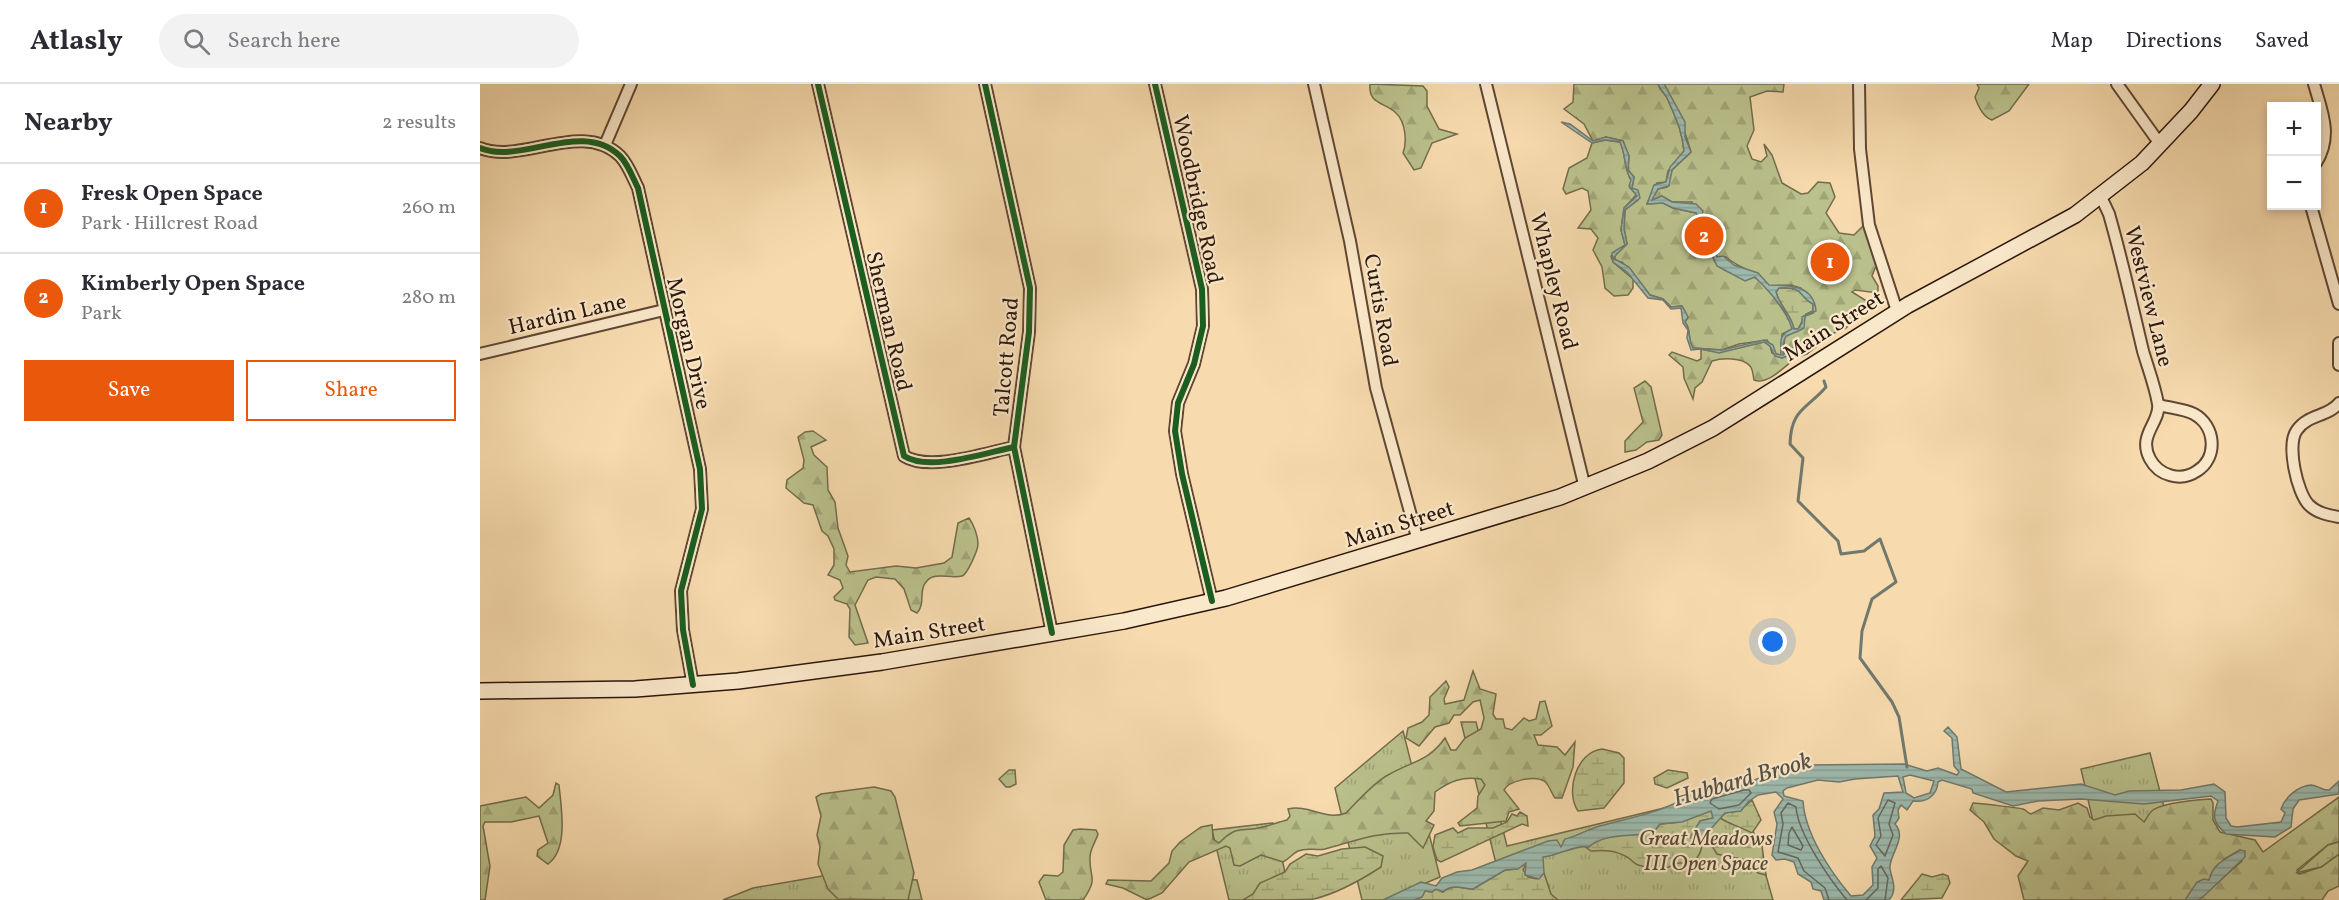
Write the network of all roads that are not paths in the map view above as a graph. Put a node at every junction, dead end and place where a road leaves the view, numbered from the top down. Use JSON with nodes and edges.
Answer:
{"nodes":[{"id":1,"x":631,"y":84,"type":"edge"},
{"id":2,"x":818,"y":84,"type":"edge"},
{"id":3,"x":985,"y":84,"type":"edge"},
{"id":4,"x":1155,"y":84,"type":"edge"},
{"id":5,"x":1314,"y":84,"type":"edge"},
{"id":6,"x":1486,"y":84,"type":"edge"},
{"id":7,"x":1859,"y":84,"type":"edge"},
{"id":8,"x":2117,"y":84,"type":"edge"},
{"id":9,"x":2212,"y":84,"type":"edge"},
{"id":10,"x":2314,"y":84,"type":"edge"},
{"id":11,"x":2160,"y":144,"type":"junction"},
{"id":12,"x":605,"y":145,"type":"junction"},
{"id":13,"x":480,"y":148,"type":"edge"},
{"id":14,"x":2320,"y":156,"type":"edge"},
{"id":15,"x":2101,"y":197,"type":"junction"},
{"id":16,"x":2312,"y":210,"type":"edge"},
{"id":17,"x":2339,"y":304,"type":"edge"},
{"id":18,"x":663,"y":310,"type":"junction"},
{"id":19,"x":1897,"y":311,"type":"junction"},
{"id":20,"x":2339,"y":344,"type":"edge"},
{"id":21,"x":480,"y":354,"type":"edge"},
{"id":22,"x":2339,"y":364,"type":"edge"},
{"id":23,"x":2339,"y":403,"type":"edge"},
{"id":24,"x":2159,"y":405,"type":"junction"},
{"id":25,"x":1014,"y":447,"type":"junction"},
{"id":26,"x":1585,"y":488,"type":"junction"},
{"id":27,"x":2339,"y":517,"type":"edge"},
{"id":28,"x":1418,"y":541,"type":"junction"},
{"id":29,"x":1212,"y":601,"type":"junction"},
{"id":30,"x":1052,"y":633,"type":"junction"},
{"id":31,"x":693,"y":685,"type":"junction"},
{"id":32,"x":480,"y":691,"type":"edge"}],
"edges":[{"from":1,"to":12,"type":"street"},
{"from":2,"to":25,"type":"street","name":"Sherman Road"},
{"from":3,"to":25,"type":"street","name":"Talcott Road"},
{"from":4,"to":29,"type":"street","name":"Woodbridge Road"},
{"from":5,"to":28,"type":"street","name":"Curtis Road"},
{"from":6,"to":26,"type":"street","name":"Whapley Road"},
{"from":7,"to":19,"type":"street"},
{"from":8,"to":11,"type":"street"},
{"from":9,"to":11,"type":"main road","name":"Main Street"},
{"from":10,"to":14,"type":"street"},
{"from":11,"to":15,"type":"main road","name":"Main Street"},
{"from":12,"to":13,"type":"street"},
{"from":12,"to":18,"type":"street","name":"Morgan Drive"},
{"from":15,"to":19,"type":"main road","name":"Main Street"},
{"from":15,"to":24,"type":"street","name":"Westview Lane"},
{"from":16,"to":17,"type":"street"},
{"from":18,"to":21,"type":"street","name":"Hardin Lane"},
{"from":18,"to":31,"type":"street","name":"Morgan Drive"},
{"from":19,"to":26,"type":"main road","name":"Main Street"},
{"from":20,"to":22,"type":"street"},
{"from":23,"to":27,"type":"street"},
{"from":24,"to":24,"type":"street"},
{"from":25,"to":30,"type":"street","name":"Talcott Road"},
{"from":26,"to":28,"type":"main road","name":"Main Street"},
{"from":28,"to":29,"type":"main road","name":"Main Street"},
{"from":29,"to":30,"type":"main road","name":"Main Street"},
{"from":30,"to":31,"type":"main road","name":"Main Street"},
{"from":31,"to":32,"type":"main road","name":"Main Street"}]}
